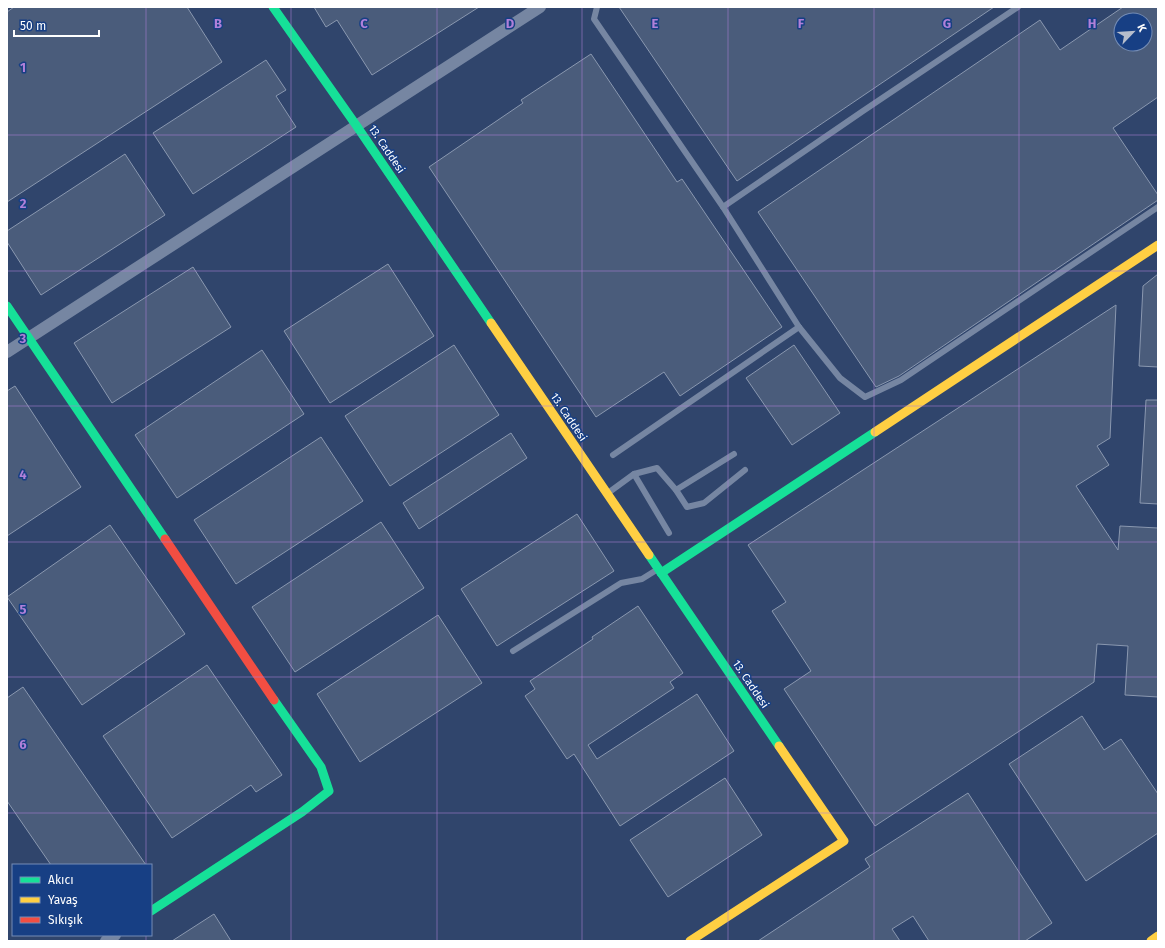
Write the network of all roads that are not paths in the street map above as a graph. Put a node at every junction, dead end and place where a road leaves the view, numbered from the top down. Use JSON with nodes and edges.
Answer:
{"nodes":[{"id":1,"x":273,"y":7,"type":"edge"},
{"id":2,"x":540,"y":7,"type":"edge"},
{"id":3,"x":597,"y":7,"type":"edge"},
{"id":4,"x":1018,"y":7,"type":"edge"},
{"id":5,"x":356,"y":125,"type":"junction"},
{"id":6,"x":723,"y":207,"type":"junction"},
{"id":7,"x":1158,"y":207,"type":"edge"},
{"id":8,"x":1158,"y":245,"type":"edge"},
{"id":9,"x":7,"y":306,"type":"edge"},
{"id":10,"x":799,"y":327,"type":"junction"},
{"id":11,"x":29,"y":338,"type":"junction"},
{"id":12,"x":7,"y":352,"type":"edge"},
{"id":13,"x":734,"y":454,"type":"dead end"},
{"id":14,"x":613,"y":455,"type":"dead end"},
{"id":15,"x":745,"y":470,"type":"dead end"},
{"id":16,"x":634,"y":474,"type":"junction"},
{"id":17,"x":676,"y":490,"type":"junction"},
{"id":18,"x":607,"y":494,"type":"junction"},
{"id":19,"x":669,"y":533,"type":"dead end"},
{"id":20,"x":659,"y":571,"type":"junction"},
{"id":21,"x":513,"y":651,"type":"dead end"},
{"id":22,"x":152,"y":910,"type":"edge"},
{"id":23,"x":1158,"y":936,"type":"edge"},
{"id":24,"x":690,"y":941,"type":"edge"},
{"id":25,"x":1151,"y":941,"type":"edge"}],
"edges":[{"from":1,"to":5,"type":"street","name":"13. Caddesi"},
{"from":2,"to":5,"type":"street"},
{"from":3,"to":6,"type":"lane"},
{"from":4,"to":6,"type":"lane"},
{"from":5,"to":11,"type":"street"},
{"from":5,"to":18,"type":"street","name":"13. Caddesi"},
{"from":6,"to":10,"type":"lane"},
{"from":7,"to":10,"type":"lane"},
{"from":8,"to":20,"type":"street"},
{"from":9,"to":11,"type":"street"},
{"from":10,"to":14,"type":"lane"},
{"from":11,"to":12,"type":"street"},
{"from":11,"to":22,"type":"street"},
{"from":13,"to":17,"type":"lane"},
{"from":15,"to":17,"type":"lane"},
{"from":16,"to":17,"type":"lane"},
{"from":16,"to":18,"type":"lane"},
{"from":16,"to":19,"type":"lane"},
{"from":18,"to":20,"type":"street","name":"13. Caddesi"},
{"from":20,"to":21,"type":"lane"},
{"from":20,"to":24,"type":"street","name":"13. Caddesi"},
{"from":23,"to":25,"type":"street"}]}
